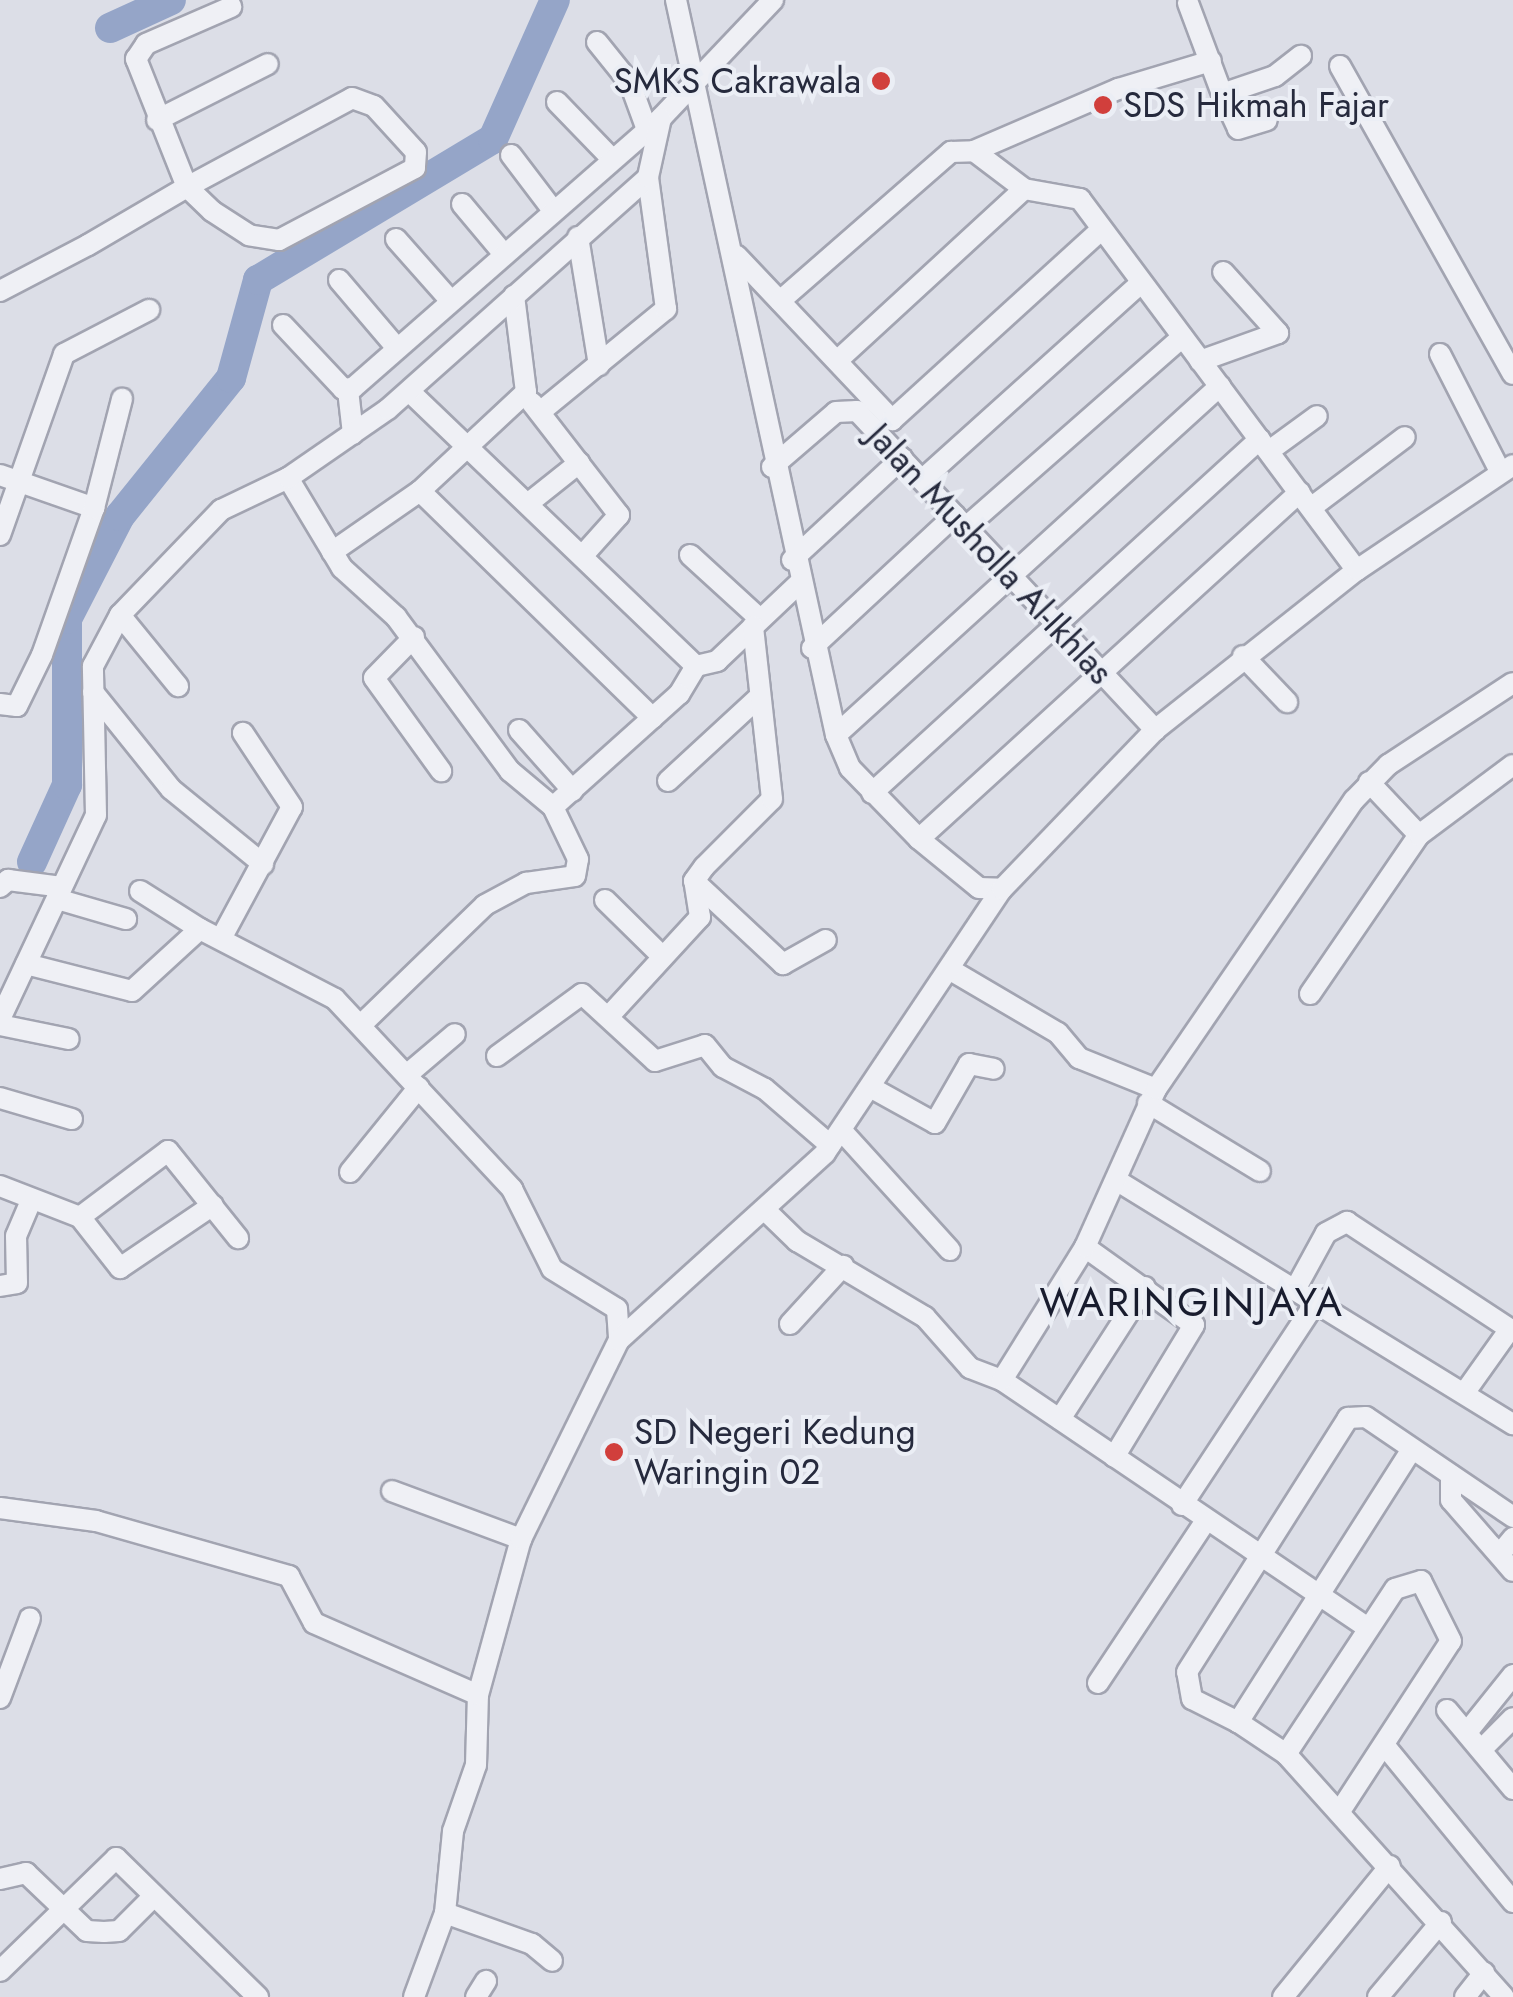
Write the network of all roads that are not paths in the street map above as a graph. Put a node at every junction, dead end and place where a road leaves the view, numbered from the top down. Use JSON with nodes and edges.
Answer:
{"nodes":[{"id":1,"x":676,"y":0,"type":"edge"},
{"id":2,"x":773,"y":0,"type":"edge"},
{"id":3,"x":1188,"y":3,"type":"dead end"},
{"id":4,"x":231,"y":7,"type":"dead end"},
{"id":5,"x":597,"y":42,"type":"dead end"},
{"id":6,"x":1301,"y":56,"type":"dead end"},
{"id":7,"x":1211,"y":61,"type":"junction"},
{"id":8,"x":268,"y":64,"type":"dead end"},
{"id":9,"x":1340,"y":66,"type":"dead end"},
{"id":10,"x":1222,"y":94,"type":"junction"},
{"id":11,"x":673,"y":101,"type":"junction"},
{"id":12,"x":558,"y":102,"type":"dead end"},
{"id":13,"x":157,"y":120,"type":"junction"},
{"id":14,"x":1266,"y":120,"type":"dead end"},
{"id":15,"x":974,"y":151,"type":"junction"},
{"id":16,"x":511,"y":155,"type":"dead end"},
{"id":17,"x":611,"y":158,"type":"junction"},
{"id":18,"x":648,"y":177,"type":"junction"},
{"id":19,"x":188,"y":188,"type":"junction"},
{"id":20,"x":1024,"y":189,"type":"junction"},
{"id":21,"x":462,"y":204,"type":"dead end"},
{"id":22,"x":552,"y":210,"type":"junction"},
{"id":23,"x":1101,"y":230,"type":"junction"},
{"id":24,"x":578,"y":237,"type":"junction"},
{"id":25,"x":396,"y":239,"type":"dead end"},
{"id":26,"x":503,"y":253,"type":"junction"},
{"id":27,"x":736,"y":254,"type":"junction"},
{"id":28,"x":1223,"y":272,"type":"dead end"},
{"id":29,"x":339,"y":280,"type":"dead end"},
{"id":30,"x":1141,"y":283,"type":"junction"},
{"id":31,"x":0,"y":291,"type":"edge"},
{"id":32,"x":514,"y":296,"type":"junction"},
{"id":33,"x":449,"y":299,"type":"junction"},
{"id":34,"x":780,"y":302,"type":"junction"},
{"id":35,"x":149,"y":310,"type":"dead end"},
{"id":36,"x":283,"y":325,"type":"dead end"},
{"id":37,"x":1182,"y":337,"type":"junction"},
{"id":38,"x":396,"y":347,"type":"junction"},
{"id":39,"x":1440,"y":354,"type":"dead end"},
{"id":40,"x":1200,"y":360,"type":"junction"},
{"id":41,"x":837,"y":362,"type":"junction"},
{"id":42,"x":599,"y":364,"type":"junction"},
{"id":43,"x":1513,"y":374,"type":"edge"},
{"id":44,"x":1220,"y":386,"type":"junction"},
{"id":45,"x":348,"y":390,"type":"junction"},
{"id":46,"x":410,"y":392,"type":"junction"},
{"id":47,"x":526,"y":392,"type":"junction"},
{"id":48,"x":122,"y":398,"type":"dead end"},
{"id":49,"x":540,"y":412,"type":"junction"},
{"id":50,"x":1317,"y":416,"type":"dead end"},
{"id":51,"x":353,"y":434,"type":"junction"},
{"id":52,"x":1405,"y":436,"type":"dead end"},
{"id":53,"x":468,"y":445,"type":"junction"},
{"id":54,"x":1265,"y":445,"type":"junction"},
{"id":55,"x":902,"y":458,"type":"junction"},
{"id":56,"x":579,"y":463,"type":"junction"},
{"id":57,"x":772,"y":468,"type":"junction"},
{"id":58,"x":1506,"y":468,"type":"edge"},
{"id":59,"x":8,"y":477,"type":"edge"},
{"id":60,"x":288,"y":478,"type":"junction"},
{"id":61,"x":922,"y":480,"type":"junction"},
{"id":62,"x":420,"y":491,"type":"junction"},
{"id":63,"x":1306,"y":499,"type":"junction"},
{"id":64,"x":530,"y":502,"type":"junction"},
{"id":65,"x":94,"y":508,"type":"junction"},
{"id":66,"x":960,"y":521,"type":"junction"},
{"id":67,"x":0,"y":536,"type":"edge"},
{"id":68,"x":332,"y":552,"type":"junction"},
{"id":69,"x":584,"y":554,"type":"junction"},
{"id":70,"x":690,"y":554,"type":"dead end"},
{"id":71,"x":792,"y":560,"type":"junction"},
{"id":72,"x":1357,"y":570,"type":"junction"},
{"id":73,"x":1007,"y":572,"type":"junction"},
{"id":74,"x":798,"y":584,"type":"junction"},
{"id":75,"x":120,"y":615,"type":"junction"},
{"id":76,"x":1054,"y":622,"type":"junction"},
{"id":77,"x":757,"y":623,"type":"junction"},
{"id":78,"x":414,"y":637,"type":"junction"},
{"id":79,"x":812,"y":648,"type":"junction"},
{"id":80,"x":1244,"y":656,"type":"junction"},
{"id":81,"x":696,"y":666,"type":"junction"},
{"id":82,"x":1100,"y":673,"type":"junction"},
{"id":83,"x":1513,"y":683,"type":"edge"},
{"id":84,"x":178,"y":686,"type":"dead end"},
{"id":85,"x":92,"y":690,"type":"junction"},
{"id":86,"x":760,"y":696,"type":"junction"},
{"id":87,"x":1287,"y":702,"type":"dead end"},
{"id":88,"x":0,"y":704,"type":"edge"},
{"id":89,"x":653,"y":718,"type":"junction"},
{"id":90,"x":1151,"y":726,"type":"junction"},
{"id":91,"x":518,"y":730,"type":"dead end"},
{"id":92,"x":243,"y":732,"type":"dead end"},
{"id":93,"x":836,"y":736,"type":"junction"},
{"id":94,"x":1513,"y":765,"type":"edge"},
{"id":95,"x":441,"y":770,"type":"dead end"},
{"id":96,"x":668,"y":781,"type":"dead end"},
{"id":97,"x":1369,"y":782,"type":"junction"},
{"id":98,"x":573,"y":790,"type":"junction"},
{"id":99,"x":872,"y":793,"type":"junction"},
{"id":100,"x":553,"y":806,"type":"junction"},
{"id":101,"x":1419,"y":835,"type":"junction"},
{"id":102,"x":918,"y":840,"type":"junction"},
{"id":103,"x":263,"y":864,"type":"junction"},
{"id":104,"x":694,"y":881,"type":"junction"},
{"id":105,"x":0,"y":887,"type":"edge"},
{"id":106,"x":1002,"y":889,"type":"junction"},
{"id":107,"x":56,"y":890,"type":"junction"},
{"id":108,"x":140,"y":891,"type":"dead end"},
{"id":109,"x":605,"y":900,"type":"dead end"},
{"id":110,"x":126,"y":919,"type":"dead end"},
{"id":111,"x":200,"y":929,"type":"junction"},
{"id":112,"x":223,"y":935,"type":"junction"},
{"id":113,"x":826,"y":940,"type":"dead end"},
{"id":114,"x":663,"y":956,"type":"junction"},
{"id":115,"x":26,"y":964,"type":"junction"},
{"id":116,"x":949,"y":969,"type":"junction"},
{"id":117,"x":1310,"y":994,"type":"dead end"},
{"id":118,"x":610,"y":1015,"type":"junction"},
{"id":119,"x":0,"y":1022,"type":"edge"},
{"id":120,"x":364,"y":1022,"type":"junction"},
{"id":121,"x":455,"y":1034,"type":"dead end"},
{"id":122,"x":70,"y":1039,"type":"dead end"},
{"id":123,"x":497,"y":1056,"type":"dead end"},
{"id":124,"x":994,"y":1070,"type":"dead end"},
{"id":125,"x":414,"y":1080,"type":"junction"},
{"id":126,"x":870,"y":1087,"type":"junction"},
{"id":127,"x":1152,"y":1096,"type":"junction"},
{"id":128,"x":0,"y":1098,"type":"edge"},
{"id":129,"x":72,"y":1119,"type":"dead end"},
{"id":130,"x":836,"y":1138,"type":"junction"},
{"id":131,"x":1260,"y":1171,"type":"dead end"},
{"id":132,"x":350,"y":1172,"type":"dead end"},
{"id":133,"x":1116,"y":1180,"type":"junction"},
{"id":134,"x":0,"y":1186,"type":"edge"},
{"id":135,"x":31,"y":1200,"type":"junction"},
{"id":136,"x":213,"y":1205,"type":"junction"},
{"id":137,"x":765,"y":1210,"type":"junction"},
{"id":138,"x":80,"y":1216,"type":"junction"},
{"id":139,"x":238,"y":1238,"type":"dead end"},
{"id":140,"x":1085,"y":1248,"type":"junction"},
{"id":141,"x":950,"y":1250,"type":"dead end"},
{"id":142,"x":843,"y":1266,"type":"junction"},
{"id":143,"x":0,"y":1286,"type":"edge"},
{"id":144,"x":1145,"y":1286,"type":"junction"},
{"id":145,"x":1297,"y":1286,"type":"junction"},
{"id":146,"x":1318,"y":1299,"type":"junction"},
{"id":147,"x":790,"y":1324,"type":"dead end"},
{"id":148,"x":1511,"y":1330,"type":"edge"},
{"id":149,"x":619,"y":1340,"type":"junction"},
{"id":150,"x":1002,"y":1380,"type":"junction"},
{"id":151,"x":1465,"y":1392,"type":"junction"},
{"id":152,"x":1060,"y":1419,"type":"junction"},
{"id":153,"x":1513,"y":1424,"type":"edge"},
{"id":154,"x":1412,"y":1448,"type":"junction"},
{"id":155,"x":1114,"y":1457,"type":"junction"},
{"id":156,"x":1451,"y":1475,"type":"junction"},
{"id":157,"x":392,"y":1491,"type":"dead end"},
{"id":158,"x":1182,"y":1505,"type":"junction"},
{"id":159,"x":0,"y":1508,"type":"edge"},
{"id":160,"x":1513,"y":1517,"type":"edge"},
{"id":161,"x":1205,"y":1522,"type":"junction"},
{"id":162,"x":521,"y":1539,"type":"junction"},
{"id":163,"x":1509,"y":1554,"type":"edge"},
{"id":164,"x":1256,"y":1555,"type":"junction"},
{"id":165,"x":1318,"y":1596,"type":"junction"},
{"id":166,"x":30,"y":1618,"type":"dead end"},
{"id":167,"x":1368,"y":1628,"type":"junction"},
{"id":168,"x":1513,"y":1675,"type":"edge"},
{"id":169,"x":1098,"y":1683,"type":"dead end"},
{"id":170,"x":478,"y":1695,"type":"junction"},
{"id":171,"x":0,"y":1698,"type":"edge"},
{"id":172,"x":1447,"y":1710,"type":"dead end"},
{"id":173,"x":1513,"y":1718,"type":"edge"},
{"id":174,"x":1238,"y":1722,"type":"junction"},
{"id":175,"x":1468,"y":1730,"type":"junction"},
{"id":176,"x":1385,"y":1746,"type":"junction"},
{"id":177,"x":1481,"y":1750,"type":"junction"},
{"id":178,"x":1286,"y":1754,"type":"junction"},
{"id":179,"x":1513,"y":1789,"type":"edge"},
{"id":180,"x":1342,"y":1808,"type":"junction"},
{"id":181,"x":1390,"y":1866,"type":"junction"},
{"id":182,"x":0,"y":1879,"type":"edge"},
{"id":183,"x":154,"y":1896,"type":"junction"},
{"id":184,"x":1513,"y":1902,"type":"edge"},
{"id":185,"x":60,"y":1904,"type":"junction"},
{"id":186,"x":445,"y":1913,"type":"junction"},
{"id":187,"x":1440,"y":1922,"type":"junction"},
{"id":188,"x":552,"y":1961,"type":"dead end"},
{"id":189,"x":0,"y":1971,"type":"edge"},
{"id":190,"x":1484,"y":1973,"type":"junction"},
{"id":191,"x":258,"y":1997,"type":"edge"},
{"id":192,"x":414,"y":1997,"type":"edge"},
{"id":193,"x":1283,"y":1997,"type":"edge"},
{"id":194,"x":1378,"y":1997,"type":"edge"},
{"id":195,"x":1465,"y":1997,"type":"edge"},
{"id":196,"x":1504,"y":1997,"type":"edge"}],
"edges":[{"from":1,"to":11,"type":"street"},
{"from":2,"to":11,"type":"street"},
{"from":3,"to":7,"type":"street"},
{"from":4,"to":13,"type":"street"},
{"from":5,"to":11,"type":"street"},
{"from":6,"to":10,"type":"street"},
{"from":7,"to":10,"type":"street"},
{"from":7,"to":15,"type":"street"},
{"from":8,"to":13,"type":"street"},
{"from":9,"to":43,"type":"street"},
{"from":10,"to":14,"type":"street"},
{"from":11,"to":17,"type":"street"},
{"from":11,"to":18,"type":"street"},
{"from":11,"to":27,"type":"street"},
{"from":12,"to":17,"type":"street"},
{"from":13,"to":19,"type":"street"},
{"from":15,"to":20,"type":"street"},
{"from":15,"to":34,"type":"street"},
{"from":16,"to":22,"type":"street"},
{"from":17,"to":22,"type":"street"},
{"from":18,"to":24,"type":"street"},
{"from":18,"to":42,"type":"street"},
{"from":19,"to":19,"type":"street"},
{"from":19,"to":31,"type":"street"},
{"from":20,"to":23,"type":"street"},
{"from":20,"to":41,"type":"street"},
{"from":21,"to":26,"type":"street"},
{"from":22,"to":26,"type":"street"},
{"from":23,"to":30,"type":"street"},
{"from":23,"to":41,"type":"street"},
{"from":24,"to":32,"type":"street"},
{"from":24,"to":42,"type":"street"},
{"from":25,"to":33,"type":"street"},
{"from":26,"to":33,"type":"street"},
{"from":27,"to":34,"type":"street"},
{"from":27,"to":57,"type":"street"},
{"from":28,"to":40,"type":"street"},
{"from":29,"to":38,"type":"street"},
{"from":30,"to":37,"type":"street"},
{"from":30,"to":61,"type":"street"},
{"from":32,"to":46,"type":"street"},
{"from":32,"to":47,"type":"street"},
{"from":33,"to":38,"type":"street"},
{"from":34,"to":41,"type":"street"},
{"from":35,"to":59,"type":"street"},
{"from":36,"to":45,"type":"street"},
{"from":37,"to":40,"type":"street"},
{"from":37,"to":66,"type":"street"},
{"from":38,"to":45,"type":"street"},
{"from":39,"to":58,"type":"street"},
{"from":40,"to":44,"type":"street"},
{"from":42,"to":49,"type":"street"},
{"from":44,"to":54,"type":"street"},
{"from":44,"to":73,"type":"street"},
{"from":45,"to":51,"type":"street"},
{"from":46,"to":51,"type":"street"},
{"from":46,"to":53,"type":"street"},
{"from":47,"to":49,"type":"street"},
{"from":47,"to":53,"type":"street"},
{"from":48,"to":65,"type":"street"},
{"from":49,"to":56,"type":"street"},
{"from":50,"to":54,"type":"street"},
{"from":51,"to":60,"type":"street"},
{"from":52,"to":63,"type":"street"},
{"from":53,"to":62,"type":"street"},
{"from":53,"to":64,"type":"street"},
{"from":54,"to":63,"type":"street"},
{"from":54,"to":76,"type":"street"},
{"from":55,"to":57,"type":"street","name":"Jalan Musholla Al-Ikhlas"},
{"from":55,"to":61,"type":"street","name":"Jalan Musholla Al-Ikhlas"},
{"from":55,"to":71,"type":"street"},
{"from":56,"to":64,"type":"street"},
{"from":56,"to":69,"type":"street"},
{"from":57,"to":71,"type":"street"},
{"from":58,"to":72,"type":"street"},
{"from":59,"to":65,"type":"street"},
{"from":59,"to":67,"type":"street"},
{"from":60,"to":68,"type":"street"},
{"from":60,"to":75,"type":"street"},
{"from":61,"to":66,"type":"street","name":"Jalan Musholla Al-Ikhlas"},
{"from":62,"to":68,"type":"street"},
{"from":62,"to":89,"type":"street"},
{"from":63,"to":72,"type":"street"},
{"from":63,"to":82,"type":"street"},
{"from":64,"to":69,"type":"street"},
{"from":65,"to":88,"type":"street"},
{"from":66,"to":73,"type":"street","name":"Jalan Musholla Al-Ikhlas"},
{"from":66,"to":79,"type":"street"},
{"from":68,"to":78,"type":"street"},
{"from":69,"to":81,"type":"street"},
{"from":70,"to":77,"type":"street"},
{"from":71,"to":74,"type":"street"},
{"from":72,"to":80,"type":"street"},
{"from":73,"to":76,"type":"street","name":"Jalan Musholla Al-Ikhlas"},
{"from":73,"to":93,"type":"street"},
{"from":74,"to":77,"type":"street"},
{"from":74,"to":79,"type":"street"},
{"from":75,"to":84,"type":"street"},
{"from":75,"to":85,"type":"street"},
{"from":76,"to":82,"type":"street","name":"Jalan Musholla Al-Ikhlas"},
{"from":76,"to":99,"type":"street"},
{"from":77,"to":81,"type":"street"},
{"from":77,"to":86,"type":"street"},
{"from":78,"to":95,"type":"street"},
{"from":78,"to":100,"type":"street"},
{"from":79,"to":93,"type":"street"},
{"from":80,"to":87,"type":"street"},
{"from":80,"to":90,"type":"street"},
{"from":81,"to":89,"type":"street"},
{"from":82,"to":90,"type":"street","name":"Jalan Musholla Al-Ikhlas"},
{"from":82,"to":102,"type":"street"},
{"from":83,"to":97,"type":"street"},
{"from":85,"to":103,"type":"street"},
{"from":85,"to":107,"type":"street"},
{"from":86,"to":96,"type":"street"},
{"from":86,"to":104,"type":"street"},
{"from":89,"to":98,"type":"street"},
{"from":90,"to":106,"type":"street"},
{"from":91,"to":98,"type":"street"},
{"from":92,"to":103,"type":"street"},
{"from":93,"to":99,"type":"street"},
{"from":94,"to":101,"type":"street"},
{"from":97,"to":101,"type":"street"},
{"from":97,"to":127,"type":"street"},
{"from":98,"to":100,"type":"street"},
{"from":99,"to":102,"type":"street"},
{"from":100,"to":120,"type":"street"},
{"from":101,"to":117,"type":"street"},
{"from":102,"to":106,"type":"street"},
{"from":103,"to":112,"type":"street"},
{"from":104,"to":113,"type":"street"},
{"from":104,"to":114,"type":"street"},
{"from":105,"to":107,"type":"street"},
{"from":106,"to":116,"type":"street"},
{"from":107,"to":110,"type":"street"},
{"from":107,"to":115,"type":"street"},
{"from":108,"to":111,"type":"street"},
{"from":109,"to":114,"type":"street"},
{"from":111,"to":112,"type":"street"},
{"from":111,"to":115,"type":"street"},
{"from":112,"to":120,"type":"street"},
{"from":114,"to":118,"type":"street"},
{"from":115,"to":119,"type":"street"},
{"from":116,"to":126,"type":"street"},
{"from":116,"to":127,"type":"street"},
{"from":118,"to":123,"type":"street"},
{"from":118,"to":130,"type":"street"},
{"from":119,"to":122,"type":"street"},
{"from":120,"to":125,"type":"street"},
{"from":121,"to":125,"type":"street"},
{"from":124,"to":126,"type":"street"},
{"from":125,"to":132,"type":"street"},
{"from":125,"to":149,"type":"street"},
{"from":126,"to":130,"type":"street"},
{"from":127,"to":131,"type":"street"},
{"from":127,"to":133,"type":"street"},
{"from":128,"to":129,"type":"street"},
{"from":130,"to":137,"type":"street"},
{"from":130,"to":141,"type":"street"},
{"from":133,"to":140,"type":"street"},
{"from":133,"to":145,"type":"street"},
{"from":134,"to":135,"type":"street"},
{"from":135,"to":138,"type":"street"},
{"from":135,"to":143,"type":"street"},
{"from":136,"to":138,"type":"street"},
{"from":136,"to":138,"type":"street"},
{"from":136,"to":139,"type":"street"},
{"from":137,"to":142,"type":"street"},
{"from":137,"to":149,"type":"street"},
{"from":140,"to":144,"type":"street"},
{"from":140,"to":150,"type":"street"},
{"from":142,"to":147,"type":"street"},
{"from":142,"to":150,"type":"street"},
{"from":144,"to":152,"type":"street"},
{"from":144,"to":155,"type":"street"},
{"from":145,"to":146,"type":"street"},
{"from":145,"to":148,"type":"street"},
{"from":146,"to":151,"type":"street"},
{"from":146,"to":158,"type":"street"},
{"from":148,"to":151,"type":"street"},
{"from":149,"to":162,"type":"street"},
{"from":150,"to":152,"type":"street"},
{"from":151,"to":153,"type":"street"},
{"from":152,"to":155,"type":"street"},
{"from":154,"to":156,"type":"street"},
{"from":154,"to":164,"type":"street"},
{"from":154,"to":165,"type":"street"},
{"from":155,"to":158,"type":"street"},
{"from":156,"to":160,"type":"street"},
{"from":156,"to":163,"type":"street"},
{"from":157,"to":162,"type":"street"},
{"from":158,"to":161,"type":"street"},
{"from":159,"to":170,"type":"street"},
{"from":161,"to":164,"type":"street"},
{"from":161,"to":169,"type":"street"},
{"from":162,"to":170,"type":"street"},
{"from":164,"to":165,"type":"street"},
{"from":164,"to":174,"type":"street"},
{"from":165,"to":167,"type":"street"},
{"from":165,"to":174,"type":"street"},
{"from":166,"to":171,"type":"street"},
{"from":167,"to":176,"type":"street"},
{"from":167,"to":178,"type":"street"},
{"from":168,"to":175,"type":"street"},
{"from":170,"to":186,"type":"street"},
{"from":172,"to":175,"type":"street"},
{"from":173,"to":177,"type":"street"},
{"from":174,"to":178,"type":"street"},
{"from":175,"to":177,"type":"street"},
{"from":176,"to":180,"type":"street"},
{"from":176,"to":184,"type":"street"},
{"from":177,"to":179,"type":"street"},
{"from":178,"to":180,"type":"street"},
{"from":180,"to":181,"type":"street"},
{"from":181,"to":187,"type":"street"},
{"from":181,"to":193,"type":"street"},
{"from":182,"to":185,"type":"street"},
{"from":183,"to":185,"type":"street"},
{"from":183,"to":185,"type":"street"},
{"from":183,"to":191,"type":"street"},
{"from":185,"to":189,"type":"street"},
{"from":186,"to":188,"type":"street"},
{"from":186,"to":192,"type":"street"},
{"from":187,"to":190,"type":"street"},
{"from":187,"to":194,"type":"street"},
{"from":190,"to":195,"type":"street"},
{"from":190,"to":196,"type":"street"}]}
